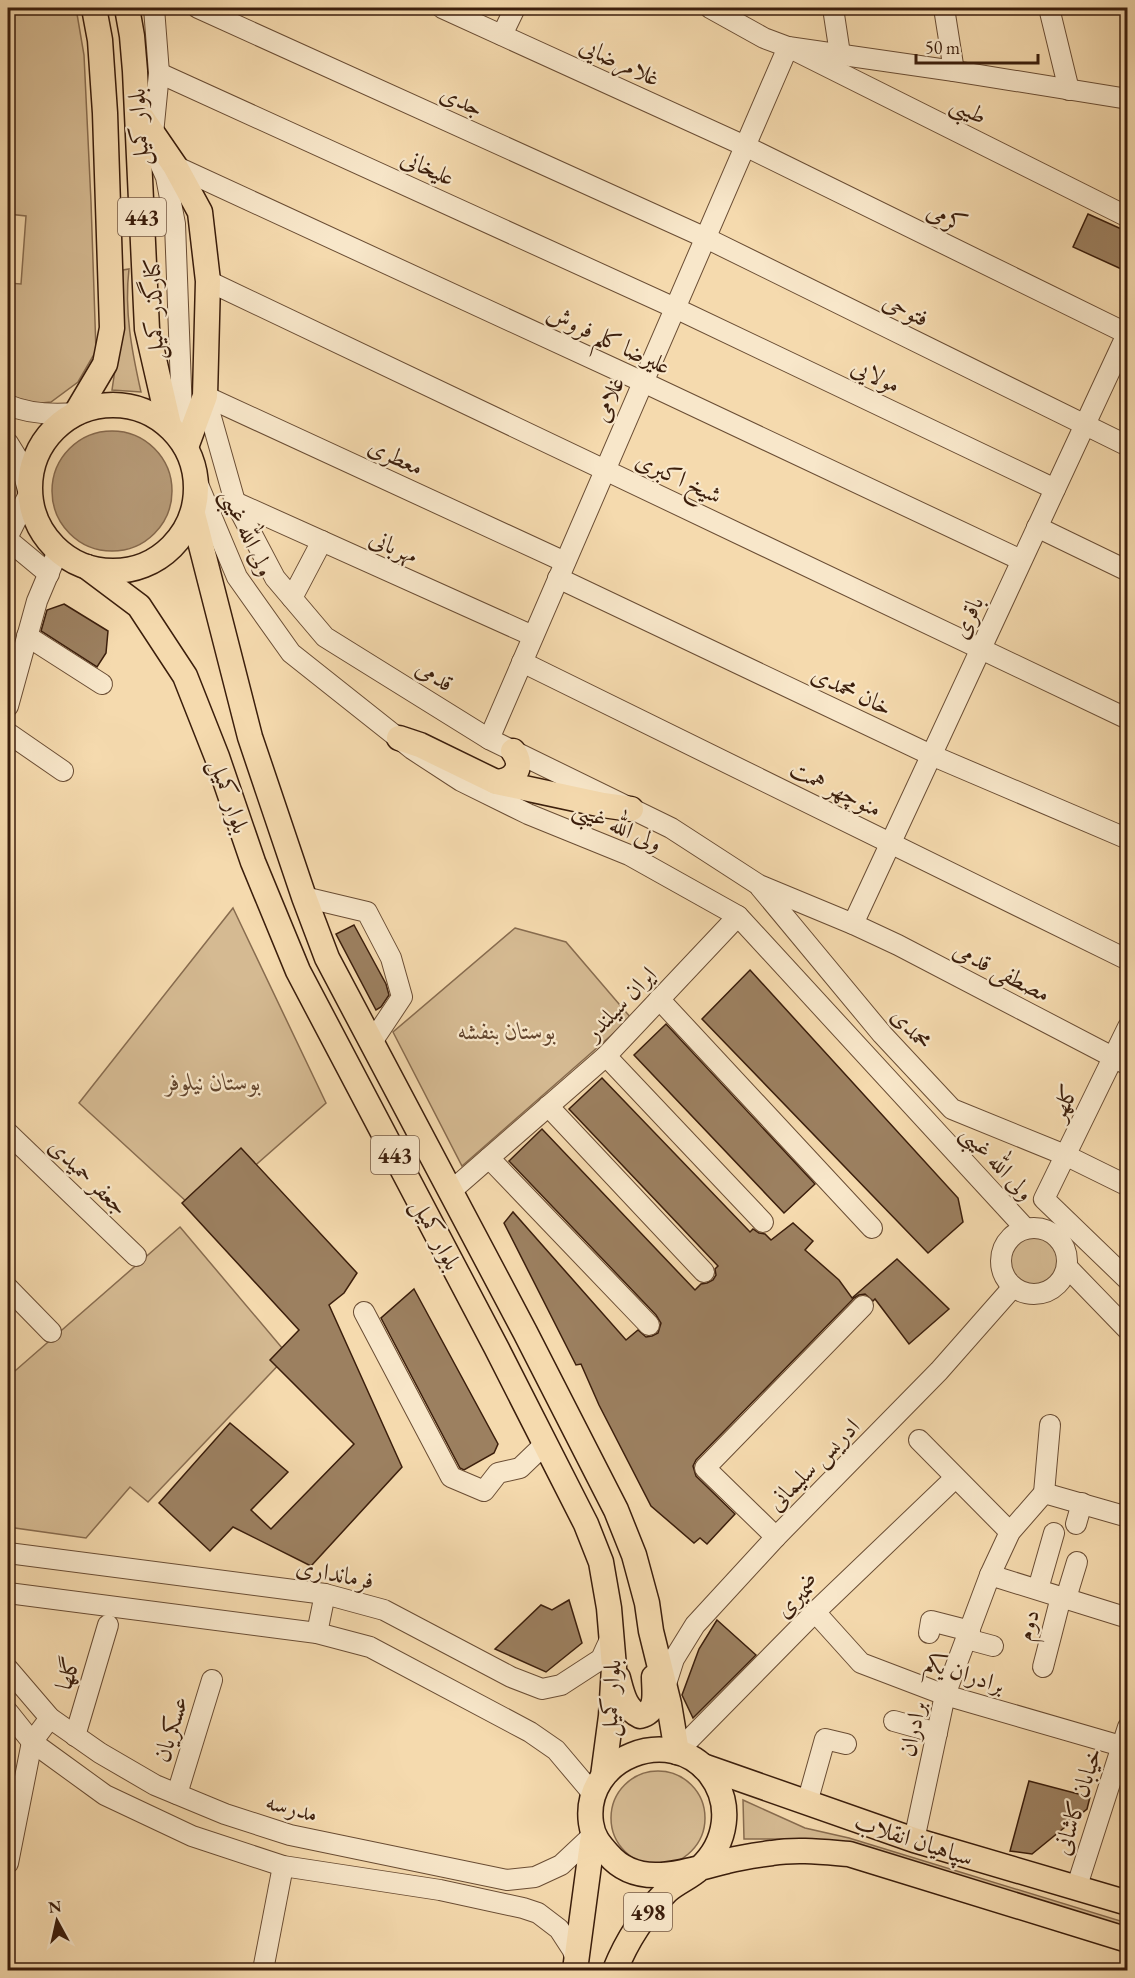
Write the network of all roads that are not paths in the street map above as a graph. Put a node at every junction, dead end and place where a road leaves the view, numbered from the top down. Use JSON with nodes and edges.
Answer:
{"nodes":[{"id":1,"x":94,"y":8,"type":"edge"},
{"id":2,"x":127,"y":8,"type":"edge"},
{"id":3,"x":153,"y":8,"type":"edge"},
{"id":4,"x":198,"y":8,"type":"edge"},
{"id":5,"x":442,"y":8,"type":"edge"},
{"id":6,"x":515,"y":8,"type":"edge"},
{"id":7,"x":710,"y":8,"type":"edge"},
{"id":8,"x":833,"y":8,"type":"edge"},
{"id":9,"x":944,"y":8,"type":"edge"},
{"id":10,"x":1049,"y":8,"type":"edge"},
{"id":11,"x":502,"y":35,"type":"junction"},
{"id":12,"x":788,"y":47,"type":"junction"},
{"id":13,"x":840,"y":54,"type":"junction"},
{"id":14,"x":954,"y":70,"type":"junction"},
{"id":15,"x":159,"y":73,"type":"junction"},
{"id":16,"x":1069,"y":90,"type":"junction"},
{"id":17,"x":1128,"y":99,"type":"edge"},
{"id":18,"x":137,"y":111,"type":"junction"},
{"id":19,"x":153,"y":134,"type":"junction"},
{"id":20,"x":745,"y":146,"type":"junction"},
{"id":21,"x":175,"y":166,"type":"junction"},
{"id":22,"x":1128,"y":217,"type":"edge"},
{"id":23,"x":706,"y":238,"type":"junction"},
{"id":24,"x":208,"y":281,"type":"junction"},
{"id":25,"x":675,"y":308,"type":"junction"},
{"id":26,"x":1127,"y":334,"type":"edge"},
{"id":27,"x":643,"y":382,"type":"junction"},
{"id":28,"x":206,"y":396,"type":"junction"},
{"id":29,"x":8,"y":405,"type":"edge"},
{"id":30,"x":76,"y":413,"type":"junction"},
{"id":31,"x":1085,"y":425,"type":"junction"},
{"id":32,"x":179,"y":438,"type":"junction"},
{"id":33,"x":8,"y":443,"type":"edge"},
{"id":34,"x":1128,"y":446,"type":"edge"},
{"id":35,"x":605,"y":470,"type":"junction"},
{"id":36,"x":197,"y":482,"type":"junction"},
{"id":37,"x":1055,"y":489,"type":"junction"},
{"id":38,"x":29,"y":494,"type":"junction"},
{"id":39,"x":235,"y":502,"type":"junction"},
{"id":40,"x":193,"y":514,"type":"junction"},
{"id":41,"x":1037,"y":527,"type":"junction"},
{"id":42,"x":8,"y":538,"type":"edge"},
{"id":43,"x":322,"y":541,"type":"junction"},
{"id":44,"x":58,"y":551,"type":"junction"},
{"id":45,"x":1022,"y":560,"type":"junction"},
{"id":46,"x":87,"y":567,"type":"junction"},
{"id":47,"x":562,"y":570,"type":"junction"},
{"id":48,"x":1128,"y":571,"type":"edge"},
{"id":49,"x":49,"y":574,"type":"junction"},
{"id":50,"x":292,"y":598,"type":"junction"},
{"id":51,"x":27,"y":636,"type":"junction"},
{"id":52,"x":533,"y":636,"type":"junction"},
{"id":53,"x":980,"y":649,"type":"junction"},
{"id":54,"x":522,"y":662,"type":"junction"},
{"id":55,"x":102,"y":684,"type":"dead end"},
{"id":56,"x":8,"y":706,"type":"edge"},
{"id":57,"x":1128,"y":719,"type":"edge"},
{"id":58,"x":8,"y":733,"type":"edge"},
{"id":59,"x":399,"y":738,"type":"junction"},
{"id":60,"x":489,"y":739,"type":"junction"},
{"id":61,"x":513,"y":751,"type":"junction"},
{"id":62,"x":931,"y":755,"type":"junction"},
{"id":63,"x":63,"y":771,"type":"dead end"},
{"id":64,"x":496,"y":782,"type":"junction"},
{"id":65,"x":631,"y":809,"type":"junction"},
{"id":66,"x":1128,"y":839,"type":"edge"},
{"id":67,"x":890,"y":844,"type":"junction"},
{"id":68,"x":759,"y":885,"type":"junction"},
{"id":69,"x":304,"y":897,"type":"junction"},
{"id":70,"x":738,"y":916,"type":"junction"},
{"id":71,"x":853,"y":924,"type":"junction"},
{"id":72,"x":1128,"y":960,"type":"edge"},
{"id":73,"x":659,"y":999,"type":"junction"},
{"id":74,"x":1128,"y":1027,"type":"edge"},
{"id":75,"x":372,"y":1042,"type":"junction"},
{"id":76,"x":606,"y":1056,"type":"junction"},
{"id":77,"x":1120,"y":1061,"type":"edge"},
{"id":78,"x":548,"y":1106,"type":"junction"},
{"id":79,"x":8,"y":1133,"type":"edge"},
{"id":80,"x":1065,"y":1155,"type":"junction"},
{"id":81,"x":489,"y":1158,"type":"junction"},
{"id":82,"x":1128,"y":1186,"type":"edge"},
{"id":83,"x":451,"y":1191,"type":"junction"},
{"id":84,"x":763,"y":1222,"type":"dead end"},
{"id":85,"x":872,"y":1228,"type":"dead end"},
{"id":86,"x":1025,"y":1228,"type":"junction"},
{"id":87,"x":136,"y":1256,"type":"dead end"},
{"id":88,"x":1067,"y":1267,"type":"junction"},
{"id":89,"x":704,"y":1272,"type":"dead end"},
{"id":90,"x":1128,"y":1280,"type":"edge"},
{"id":91,"x":1013,"y":1287,"type":"junction"},
{"id":92,"x":8,"y":1288,"type":"edge"},
{"id":93,"x":863,"y":1306,"type":"dead end"},
{"id":94,"x":364,"y":1312,"type":"dead end"},
{"id":95,"x":649,"y":1325,"type":"dead end"},
{"id":96,"x":1128,"y":1330,"type":"edge"},
{"id":97,"x":51,"y":1332,"type":"dead end"},
{"id":98,"x":1050,"y":1425,"type":"dead end"},
{"id":99,"x":919,"y":1440,"type":"dead end"},
{"id":100,"x":546,"y":1444,"type":"junction"},
{"id":101,"x":955,"y":1478,"type":"junction"},
{"id":102,"x":1044,"y":1493,"type":"junction"},
{"id":103,"x":1082,"y":1503,"type":"junction"},
{"id":104,"x":1128,"y":1516,"type":"edge"},
{"id":105,"x":1076,"y":1524,"type":"dead end"},
{"id":106,"x":1010,"y":1532,"type":"junction"},
{"id":107,"x":1054,"y":1533,"type":"dead end"},
{"id":108,"x":776,"y":1538,"type":"junction"},
{"id":109,"x":8,"y":1553,"type":"edge"},
{"id":110,"x":1077,"y":1562,"type":"dead end"},
{"id":111,"x":990,"y":1575,"type":"junction"},
{"id":112,"x":1038,"y":1589,"type":"junction"},
{"id":113,"x":8,"y":1593,"type":"edge"},
{"id":114,"x":325,"y":1594,"type":"junction"},
{"id":115,"x":1064,"y":1598,"type":"junction"},
{"id":116,"x":815,"y":1612,"type":"junction"},
{"id":117,"x":1128,"y":1618,"type":"edge"},
{"id":118,"x":108,"y":1625,"type":"dead end"},
{"id":119,"x":651,"y":1631,"type":"junction"},
{"id":120,"x":929,"y":1633,"type":"dead end"},
{"id":121,"x":317,"y":1634,"type":"junction"},
{"id":122,"x":612,"y":1635,"type":"junction"},
{"id":123,"x":968,"y":1635,"type":"junction"},
{"id":124,"x":993,"y":1646,"type":"dead end"},
{"id":125,"x":614,"y":1667,"type":"junction"},
{"id":126,"x":1042,"y":1667,"type":"dead end"},
{"id":127,"x":8,"y":1669,"type":"edge"},
{"id":128,"x":212,"y":1680,"type":"dead end"},
{"id":129,"x":665,"y":1687,"type":"junction"},
{"id":130,"x":945,"y":1695,"type":"junction"},
{"id":131,"x":8,"y":1712,"type":"edge"},
{"id":132,"x":50,"y":1718,"type":"junction"},
{"id":133,"x":894,"y":1721,"type":"dead end"},
{"id":134,"x":1128,"y":1727,"type":"edge"},
{"id":135,"x":937,"y":1733,"type":"junction"},
{"id":136,"x":75,"y":1736,"type":"junction"},
{"id":137,"x":32,"y":1742,"type":"junction"},
{"id":138,"x":846,"y":1744,"type":"dead end"},
{"id":139,"x":1124,"y":1747,"type":"edge"},
{"id":140,"x":677,"y":1752,"type":"junction"},
{"id":141,"x":703,"y":1766,"type":"junction"},
{"id":142,"x":599,"y":1785,"type":"junction"},
{"id":143,"x":177,"y":1794,"type":"junction"},
{"id":144,"x":807,"y":1803,"type":"junction"},
{"id":145,"x":593,"y":1835,"type":"junction"},
{"id":146,"x":914,"y":1840,"type":"junction"},
{"id":147,"x":8,"y":1863,"type":"edge"},
{"id":148,"x":283,"y":1866,"type":"junction"},
{"id":149,"x":699,"y":1869,"type":"junction"},
{"id":150,"x":1076,"y":1889,"type":"junction"},
{"id":151,"x":1128,"y":1904,"type":"edge"},
{"id":152,"x":1128,"y":1940,"type":"edge"},
{"id":153,"x":576,"y":1966,"type":"edge"},
{"id":154,"x":263,"y":1971,"type":"edge"},
{"id":155,"x":615,"y":1971,"type":"edge"}],
"edges":[{"from":1,"to":30,"type":"main road","name":"بلوار کمیل","number":"443"},
{"from":2,"to":18,"type":"main road","name":"بلوار کمیل","number":"443"},
{"from":3,"to":15,"type":"street"},
{"from":4,"to":23,"type":"street","name":"جدی"},
{"from":5,"to":11,"type":"street","name":"غلامرضایی"},
{"from":6,"to":11,"type":"street"},
{"from":7,"to":12,"type":"street"},
{"from":8,"to":13,"type":"street"},
{"from":9,"to":14,"type":"street"},
{"from":10,"to":16,"type":"street"},
{"from":11,"to":20,"type":"street","name":"غلامرضایی"},
{"from":12,"to":13,"type":"street"},
{"from":12,"to":20,"type":"street","name":"غلامی"},
{"from":12,"to":22,"type":"street","name":"طیبی"},
{"from":13,"to":14,"type":"street"},
{"from":14,"to":16,"type":"street"},
{"from":15,"to":19,"type":"street"},
{"from":15,"to":25,"type":"street","name":"علیخانی"},
{"from":16,"to":17,"type":"street"},
{"from":18,"to":19,"type":"main road"},
{"from":18,"to":32,"type":"main road","name":"بلوار کمیل","number":"443"},
{"from":18,"to":32,"type":"street","name":"کنارگذر کمیل"},
{"from":19,"to":21,"type":"main road"},
{"from":20,"to":23,"type":"street","name":"غلامی"},
{"from":20,"to":26,"type":"street","name":"کرمی"},
{"from":21,"to":24,"type":"main road"},
{"from":21,"to":27,"type":"street","name":"علیرضا کلم فروش"},
{"from":23,"to":25,"type":"street","name":"غلامی"},
{"from":23,"to":31,"type":"street","name":"فتوحی"},
{"from":24,"to":28,"type":"main road"},
{"from":24,"to":35,"type":"street","name":"شیخ اکبری"},
{"from":25,"to":27,"type":"street","name":"غلامی"},
{"from":25,"to":37,"type":"street","name":"مولایی"},
{"from":26,"to":31,"type":"street","name":"باقری"},
{"from":27,"to":35,"type":"street","name":"غلامی"},
{"from":27,"to":45,"type":"street","name":"علیرضا کلم فروش"},
{"from":28,"to":32,"type":"main road"},
{"from":28,"to":39,"type":"street","name":"قدمی"},
{"from":28,"to":47,"type":"street","name":"معطری"},
{"from":29,"to":30,"type":"street"},
{"from":30,"to":32,"type":"main road"},
{"from":30,"to":38,"type":"main road"},
{"from":31,"to":34,"type":"street","name":"فتوحی"},
{"from":31,"to":37,"type":"street","name":"باقری"},
{"from":32,"to":36,"type":"main road"},
{"from":33,"to":38,"type":"street"},
{"from":35,"to":47,"type":"street","name":"غلامی"},
{"from":35,"to":53,"type":"street","name":"شیخ اکبری"},
{"from":36,"to":40,"type":"main road"},
{"from":36,"to":59,"type":"street","name":"ولی الله غیبی"},
{"from":37,"to":41,"type":"street","name":"باقری"},
{"from":38,"to":42,"type":"street"},
{"from":38,"to":44,"type":"main road"},
{"from":39,"to":43,"type":"street","name":"مهربانی"},
{"from":39,"to":50,"type":"street","name":"قدمی"},
{"from":40,"to":46,"type":"main road"},
{"from":40,"to":69,"type":"main road","name":"بلوار کمیل","number":"443"},
{"from":41,"to":45,"type":"street","name":"باقری"},
{"from":41,"to":48,"type":"street"},
{"from":42,"to":49,"type":"street"},
{"from":43,"to":50,"type":"street"},
{"from":43,"to":52,"type":"street","name":"مهربانی"},
{"from":44,"to":46,"type":"main road"},
{"from":44,"to":49,"type":"street"},
{"from":45,"to":53,"type":"street","name":"باقری"},
{"from":46,"to":100,"type":"main road","name":"بلوار کمیل","number":"443"},
{"from":47,"to":52,"type":"street","name":"غلامی"},
{"from":47,"to":62,"type":"street","name":"خان محمدی"},
{"from":49,"to":51,"type":"street"},
{"from":50,"to":60,"type":"street","name":"قدمی"},
{"from":51,"to":55,"type":"street"},
{"from":51,"to":56,"type":"street"},
{"from":52,"to":54,"type":"street","name":"غلامی"},
{"from":53,"to":57,"type":"street","name":"شیخ اکبری"},
{"from":53,"to":62,"type":"street","name":"باقری"},
{"from":54,"to":60,"type":"street","name":"غلامی"},
{"from":54,"to":67,"type":"street","name":"منوچهر همت"},
{"from":58,"to":63,"type":"street"},
{"from":59,"to":64,"type":"main road"},
{"from":59,"to":70,"type":"street","name":"ولی الله غیبی"},
{"from":60,"to":61,"type":"street","name":"قدمی"},
{"from":61,"to":64,"type":"main road"},
{"from":61,"to":65,"type":"street","name":"قدمی"},
{"from":62,"to":66,"type":"street","name":"خان محمدی"},
{"from":62,"to":67,"type":"street","name":"باقری"},
{"from":64,"to":65,"type":"main road"},
{"from":65,"to":68,"type":"street","name":"قدمی"},
{"from":67,"to":71,"type":"street","name":"باقری"},
{"from":67,"to":72,"type":"street","name":"منوچهر همت"},
{"from":68,"to":71,"type":"street","name":"مصطفی قدمی"},
{"from":68,"to":80,"type":"street","name":"محمدی"},
{"from":69,"to":75,"type":"main road","name":"بلوار کمیل","number":"443"},
{"from":69,"to":75,"type":"street"},
{"from":70,"to":73,"type":"street","name":"ایران سیلندر"},
{"from":70,"to":86,"type":"street","name":"ولی الله غیبی"},
{"from":71,"to":77,"type":"street","name":"مصطفی قدمی"},
{"from":73,"to":76,"type":"street","name":"ایران سیلندر"},
{"from":73,"to":85,"type":"street"},
{"from":74,"to":77,"type":"street","name":"کلهر"},
{"from":75,"to":83,"type":"main road","name":"بلوار کمیل","number":"443"},
{"from":76,"to":78,"type":"street","name":"ایران سیلندر"},
{"from":76,"to":84,"type":"street"},
{"from":77,"to":80,"type":"street","name":"کلهر"},
{"from":78,"to":81,"type":"street","name":"ایران سیلندر"},
{"from":78,"to":89,"type":"street"},
{"from":79,"to":87,"type":"street","name":"جعفر حمیدی"},
{"from":80,"to":82,"type":"street","name":"محمدی"},
{"from":80,"to":90,"type":"street","name":"کلهر"},
{"from":81,"to":83,"type":"street","name":"ایران سیلندر"},
{"from":81,"to":95,"type":"street"},
{"from":83,"to":119,"type":"main road","name":"بلوار کمیل","number":"443"},
{"from":86,"to":88,"type":"street"},
{"from":86,"to":91,"type":"street"},
{"from":88,"to":91,"type":"street"},
{"from":88,"to":96,"type":"street"},
{"from":91,"to":108,"type":"street","name":"ادریس سلیمانی"},
{"from":92,"to":97,"type":"street"},
{"from":93,"to":108,"type":"street"},
{"from":94,"to":100,"type":"street"},
{"from":98,"to":102,"type":"street"},
{"from":99,"to":101,"type":"street"},
{"from":100,"to":122,"type":"main road","name":"بلوار کمیل","number":"443"},
{"from":101,"to":106,"type":"street"},
{"from":101,"to":116,"type":"street","name":"ضمیری"},
{"from":102,"to":103,"type":"street"},
{"from":102,"to":106,"type":"street","name":"برادران"},
{"from":103,"to":104,"type":"street"},
{"from":103,"to":105,"type":"street"},
{"from":106,"to":111,"type":"street","name":"برادران"},
{"from":107,"to":112,"type":"street"},
{"from":108,"to":129,"type":"street","name":"ادریس سلیمانی"},
{"from":109,"to":114,"type":"street","name":"فرمانداری"},
{"from":110,"to":115,"type":"street","name":"دوم"},
{"from":111,"to":112,"type":"street"},
{"from":111,"to":123,"type":"street","name":"برادران"},
{"from":112,"to":115,"type":"street"},
{"from":113,"to":121,"type":"street"},
{"from":114,"to":121,"type":"street"},
{"from":114,"to":122,"type":"street","name":"فرمانداری"},
{"from":115,"to":117,"type":"street"},
{"from":115,"to":126,"type":"street","name":"دوم"},
{"from":116,"to":130,"type":"street","name":"برادران یکم"},
{"from":116,"to":140,"type":"street","name":"ضمیری"},
{"from":118,"to":136,"type":"street","name":"گلها"},
{"from":119,"to":125,"type":"main road"},
{"from":119,"to":129,"type":"main road","name":"بلوار کمیل","number":"443"},
{"from":120,"to":123,"type":"street","name":"دوم"},
{"from":121,"to":142,"type":"street"},
{"from":122,"to":125,"type":"main road","name":"بلوار کمیل","number":"443"},
{"from":123,"to":124,"type":"street","name":"دوم"},
{"from":123,"to":130,"type":"street","name":"برادران"},
{"from":125,"to":142,"type":"main road","name":"بلوار کمیل","number":"443"},
{"from":127,"to":132,"type":"street","name":"مدرسه"},
{"from":128,"to":143,"type":"street","name":"عسکریان"},
{"from":129,"to":140,"type":"main road","name":"بلوار کمیل","number":"443"},
{"from":130,"to":135,"type":"street","name":"برادران"},
{"from":130,"to":139,"type":"street","name":"برادران یکم"},
{"from":131,"to":137,"type":"street"},
{"from":132,"to":136,"type":"street","name":"مدرسه"},
{"from":132,"to":137,"type":"street"},
{"from":133,"to":135,"type":"street"},
{"from":134,"to":139,"type":"street","name":"خیابان کاشانی"},
{"from":135,"to":146,"type":"street","name":"برادران"},
{"from":136,"to":143,"type":"street","name":"مدرسه"},
{"from":137,"to":147,"type":"street"},
{"from":137,"to":148,"type":"street"},
{"from":138,"to":144,"type":"street"},
{"from":139,"to":150,"type":"street","name":"خیابان کاشانی"},
{"from":140,"to":141,"type":"main road"},
{"from":140,"to":142,"type":"main road"},
{"from":141,"to":144,"type":"main road","name":"سپاهیان انقلاب"},
{"from":141,"to":149,"type":"main road"},
{"from":142,"to":145,"type":"main road"},
{"from":143,"to":145,"type":"street","name":"مدرسه"},
{"from":144,"to":146,"type":"main road","name":"سپاهیان انقلاب"},
{"from":145,"to":149,"type":"main road"},
{"from":145,"to":153,"type":"main road"},
{"from":146,"to":150,"type":"main road","name":"سپاهیان انقلاب"},
{"from":148,"to":153,"type":"street"},
{"from":148,"to":154,"type":"street"},
{"from":149,"to":152,"type":"main road","name":"سپاهیان انقلاب","number":"498"},
{"from":149,"to":155,"type":"main road","number":"498"},
{"from":150,"to":151,"type":"main road","name":"سپاهیان انقلاب"}]}
